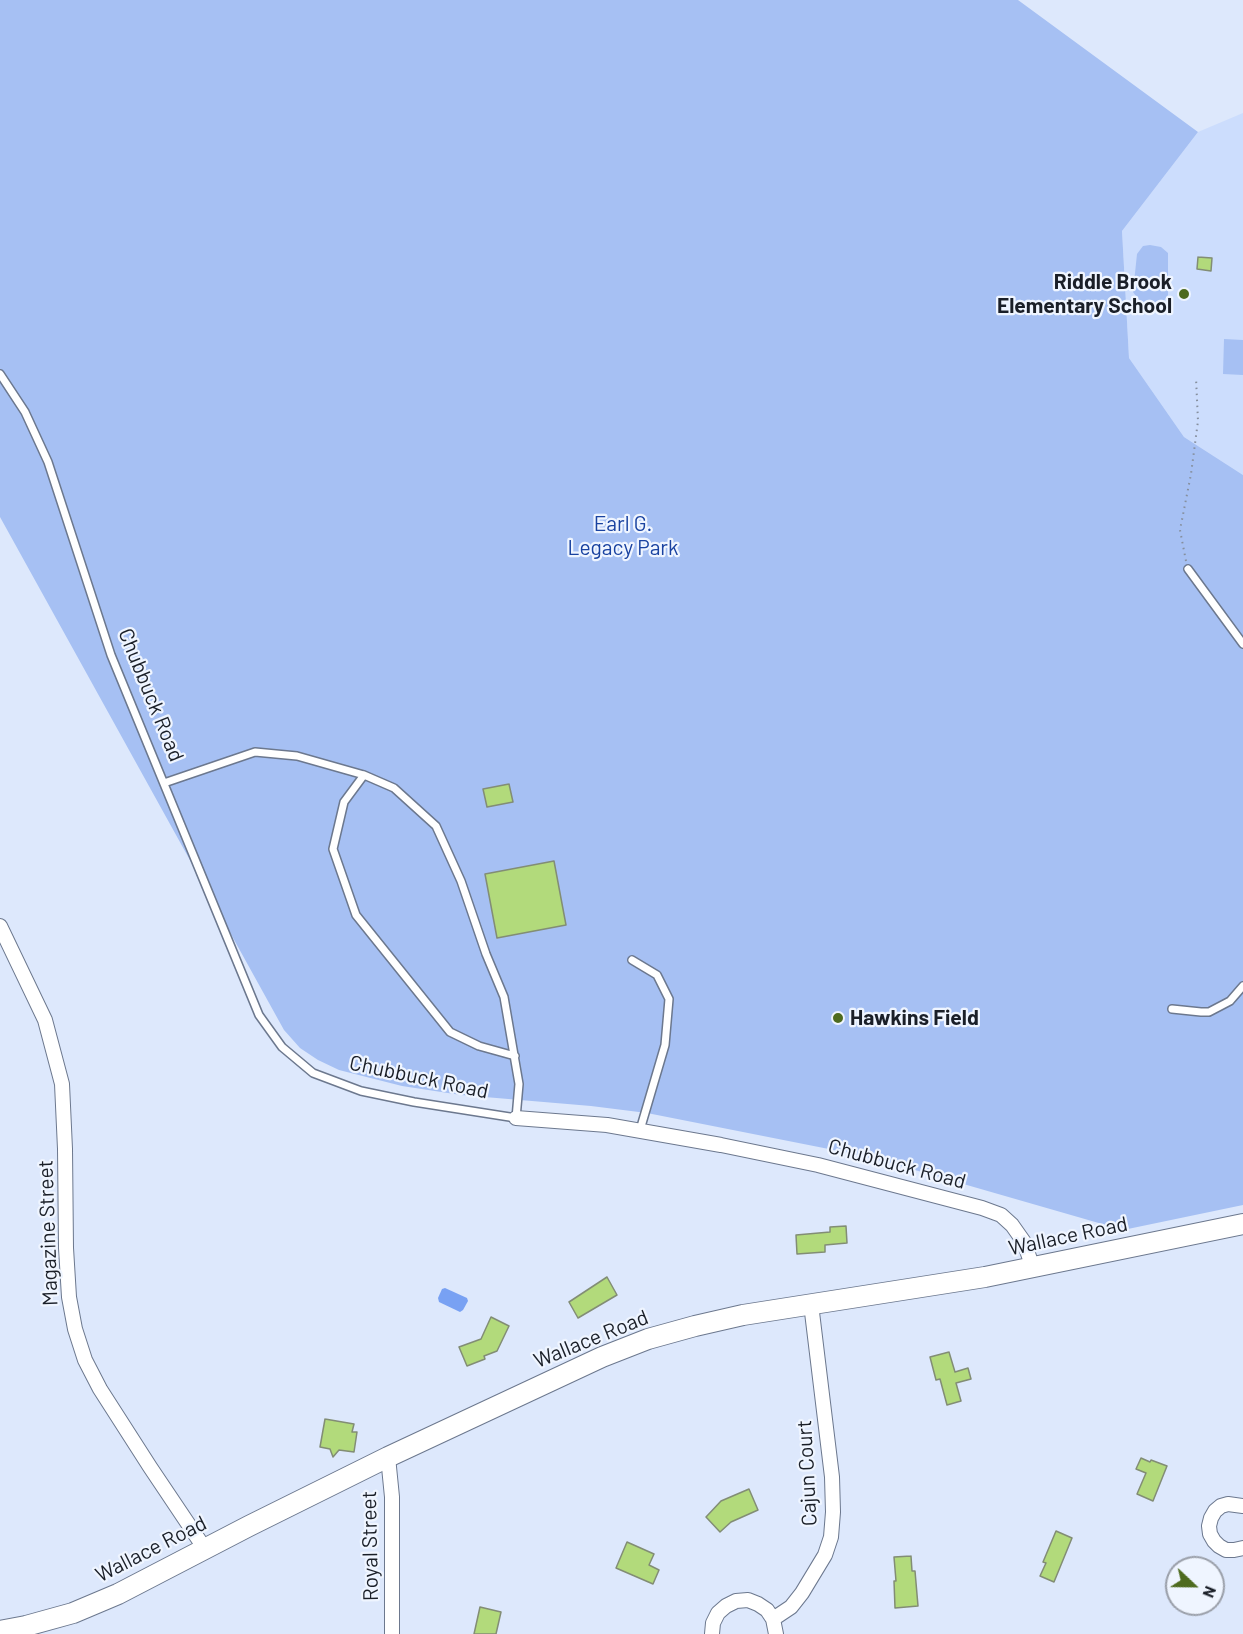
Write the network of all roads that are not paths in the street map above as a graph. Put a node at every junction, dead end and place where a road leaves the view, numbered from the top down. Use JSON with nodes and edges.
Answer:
{"nodes":[{"id":1,"x":0,"y":374,"type":"edge"},
{"id":2,"x":1188,"y":569,"type":"road end"},
{"id":3,"x":1243,"y":644,"type":"edge"},
{"id":4,"x":364,"y":775,"type":"junction"},
{"id":5,"x":164,"y":783,"type":"junction"},
{"id":6,"x":0,"y":926,"type":"edge"},
{"id":7,"x":632,"y":960,"type":"dead end"},
{"id":8,"x":1243,"y":986,"type":"edge"},
{"id":9,"x":1172,"y":1009,"type":"dead end"},
{"id":10,"x":514,"y":1056,"type":"junction"},
{"id":11,"x":516,"y":1118,"type":"junction"},
{"id":12,"x":640,"y":1130,"type":"junction"},
{"id":13,"x":1243,"y":1224,"type":"edge"},
{"id":14,"x":1033,"y":1268,"type":"junction"},
{"id":15,"x":811,"y":1304,"type":"junction"},
{"id":16,"x":388,"y":1457,"type":"junction"},
{"id":17,"x":1243,"y":1506,"type":"edge"},
{"id":18,"x":1243,"y":1548,"type":"edge"},
{"id":19,"x":205,"y":1549,"type":"junction"},
{"id":20,"x":773,"y":1619,"type":"junction"},
{"id":21,"x":0,"y":1631,"type":"edge"},
{"id":22,"x":392,"y":1634,"type":"edge"},
{"id":23,"x":712,"y":1634,"type":"edge"},
{"id":24,"x":776,"y":1634,"type":"edge"}],
"edges":[{"from":1,"to":5,"type":"lane","name":"Chubbuck Road"},
{"from":2,"to":3,"type":"lane"},
{"from":4,"to":5,"type":"lane"},
{"from":4,"to":10,"type":"lane"},
{"from":4,"to":10,"type":"lane"},
{"from":5,"to":11,"type":"lane","name":"Chubbuck Road"},
{"from":6,"to":19,"type":"street","name":"Magazine Street"},
{"from":7,"to":12,"type":"lane"},
{"from":8,"to":9,"type":"lane"},
{"from":10,"to":11,"type":"lane"},
{"from":11,"to":12,"type":"street","name":"Chubbuck Road"},
{"from":12,"to":14,"type":"street","name":"Chubbuck Road"},
{"from":13,"to":14,"type":"street","name":"Wallace Road"},
{"from":14,"to":15,"type":"street","name":"Wallace Road"},
{"from":15,"to":16,"type":"street","name":"Wallace Road"},
{"from":15,"to":20,"type":"street","name":"Cajun Court"},
{"from":16,"to":19,"type":"street","name":"Wallace Road"},
{"from":16,"to":22,"type":"street","name":"Royal Street"},
{"from":17,"to":18,"type":"street"},
{"from":19,"to":21,"type":"street","name":"Wallace Road"},
{"from":20,"to":23,"type":"street"},
{"from":20,"to":24,"type":"street"}]}
